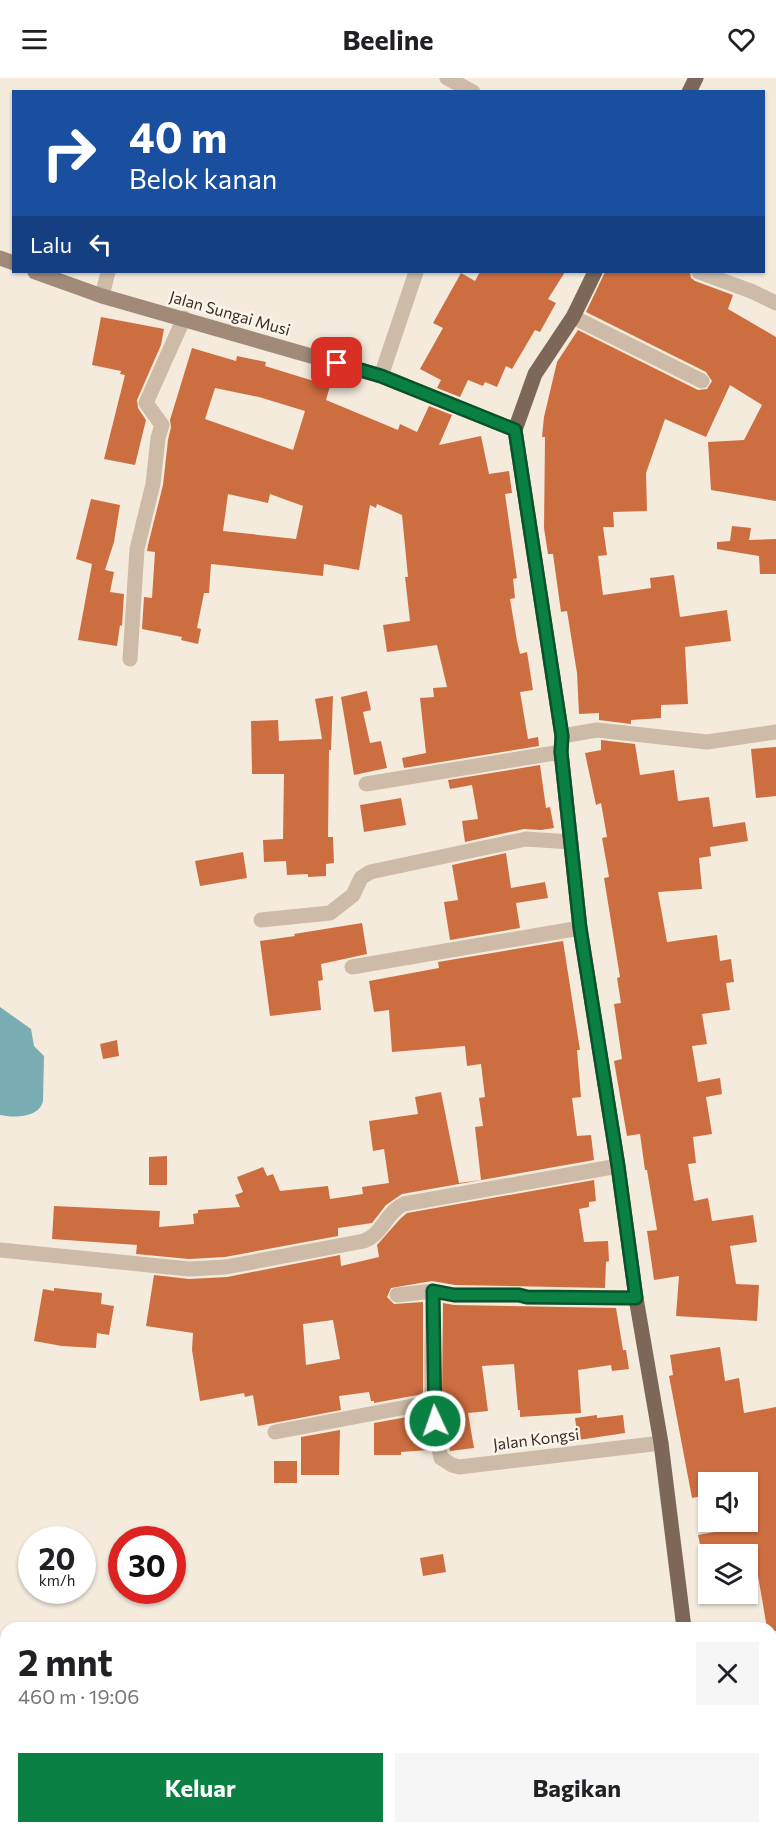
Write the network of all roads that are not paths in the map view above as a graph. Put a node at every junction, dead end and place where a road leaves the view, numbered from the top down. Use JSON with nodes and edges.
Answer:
{"nodes":[{"id":1,"x":447,"y":78,"type":"edge"},
{"id":2,"x":468,"y":90,"type":"edge"},
{"id":3,"x":38,"y":273,"type":"edge"},
{"id":4,"x":108,"y":273,"type":"edge"},
{"id":5,"x":416,"y":273,"type":"edge"},
{"id":6,"x":595,"y":273,"type":"edge"},
{"id":7,"x":702,"y":273,"type":"edge"},
{"id":8,"x":102,"y":296,"type":"junction"},
{"id":9,"x":776,"y":303,"type":"edge"},
{"id":10,"x":573,"y":317,"type":"junction"},
{"id":11,"x":183,"y":318,"type":"junction"},
{"id":12,"x":381,"y":376,"type":"junction"},
{"id":13,"x":702,"y":381,"type":"dead end"},
{"id":14,"x":515,"y":430,"type":"junction"},
{"id":15,"x":130,"y":659,"type":"dead end"},
{"id":16,"x":776,"y":732,"type":"edge"},
{"id":17,"x":562,"y":736,"type":"junction"},
{"id":18,"x":561,"y":752,"type":"junction"},
{"id":19,"x":366,"y":784,"type":"dead end"},
{"id":20,"x":571,"y":842,"type":"junction"},
{"id":21,"x":261,"y":920,"type":"dead end"},
{"id":22,"x":580,"y":928,"type":"junction"},
{"id":23,"x":352,"y":967,"type":"dead end"},
{"id":24,"x":618,"y":1166,"type":"junction"},
{"id":25,"x":0,"y":1250,"type":"edge"},
{"id":26,"x":433,"y":1291,"type":"junction"},
{"id":27,"x":397,"y":1295,"type":"dead end"},
{"id":28,"x":636,"y":1298,"type":"junction"},
{"id":29,"x":433,"y":1402,"type":"junction"},
{"id":30,"x":275,"y":1432,"type":"dead end"},
{"id":31,"x":661,"y":1443,"type":"junction"},
{"id":32,"x":683,"y":1622,"type":"edge"}],
"edges":[{"from":1,"to":2,"type":"street"},
{"from":3,"to":8,"type":"main road","name":"Jalan Sungai Musi"},
{"from":4,"to":8,"type":"street"},
{"from":5,"to":12,"type":"street"},
{"from":6,"to":10,"type":"main road"},
{"from":7,"to":9,"type":"street"},
{"from":8,"to":11,"type":"main road","name":"Jalan Sungai Musi"},
{"from":10,"to":13,"type":"street"},
{"from":10,"to":14,"type":"main road"},
{"from":11,"to":12,"type":"main road","name":"Jalan Sungai Musi"},
{"from":11,"to":15,"type":"street"},
{"from":12,"to":14,"type":"main road","name":"Jalan Sungai Musi"},
{"from":14,"to":17,"type":"main road"},
{"from":16,"to":17,"type":"street"},
{"from":17,"to":18,"type":"main road"},
{"from":18,"to":19,"type":"street"},
{"from":18,"to":20,"type":"main road"},
{"from":20,"to":21,"type":"street"},
{"from":20,"to":22,"type":"main road"},
{"from":22,"to":23,"type":"street"},
{"from":22,"to":24,"type":"main road"},
{"from":24,"to":25,"type":"street"},
{"from":24,"to":28,"type":"main road"},
{"from":26,"to":27,"type":"street"},
{"from":26,"to":28,"type":"street"},
{"from":26,"to":29,"type":"street","name":"Jalan Kongsi"},
{"from":28,"to":31,"type":"main road"},
{"from":29,"to":30,"type":"street"},
{"from":29,"to":31,"type":"street","name":"Jalan Kongsi"},
{"from":31,"to":32,"type":"main road"}]}
